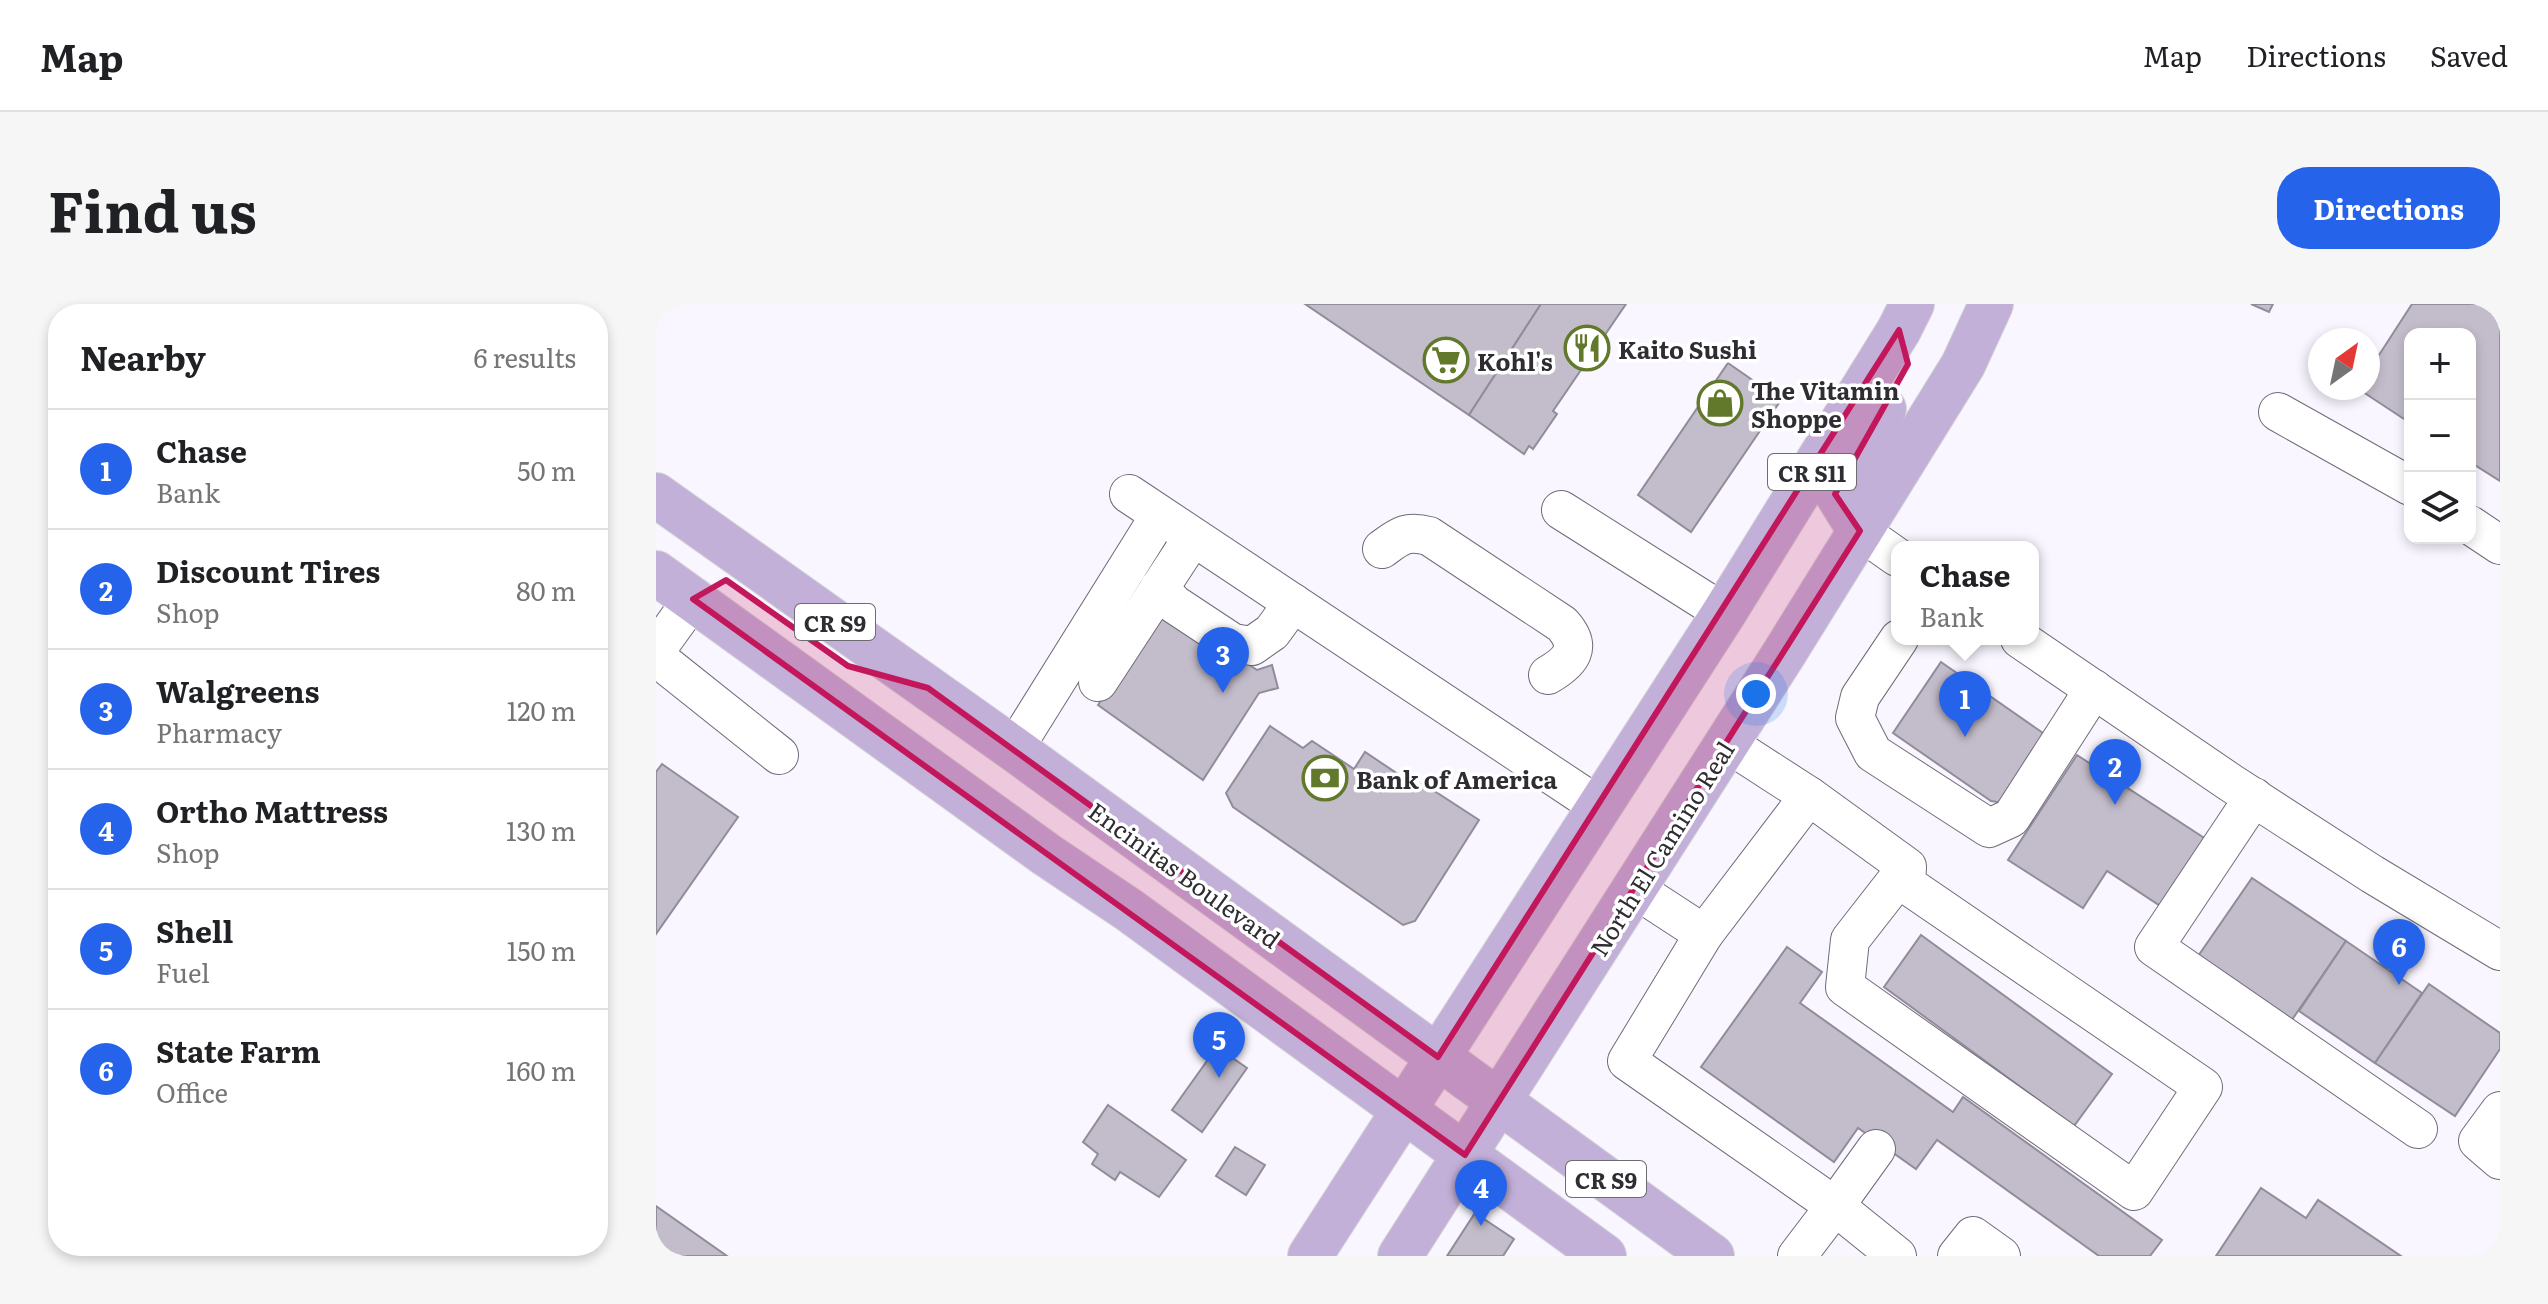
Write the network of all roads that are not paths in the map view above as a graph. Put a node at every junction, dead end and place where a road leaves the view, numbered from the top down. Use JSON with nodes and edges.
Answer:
{"nodes":[{"id":1,"x":1991,"y":304,"type":"edge"},
{"id":2,"x":1906,"y":317,"type":"edge"},
{"id":3,"x":2278,"y":412,"type":"dead end"},
{"id":4,"x":2404,"y":483,"type":"edge"},
{"id":5,"x":1129,"y":494,"type":"dead end"},
{"id":6,"x":656,"y":495,"type":"edge"},
{"id":7,"x":1561,"y":510,"type":"dead end"},
{"id":8,"x":1160,"y":515,"type":"junction"},
{"id":9,"x":2476,"y":529,"type":"edge"},
{"id":10,"x":1860,"y":531,"type":"junction"},
{"id":11,"x":1193,"y":537,"type":"junction"},
{"id":12,"x":2500,"y":545,"type":"edge"},
{"id":13,"x":1382,"y":549,"type":"dead end"},
{"id":14,"x":1891,"y":553,"type":"edge"},
{"id":15,"x":656,"y":573,"type":"edge"},
{"id":16,"x":1159,"y":588,"type":"junction"},
{"id":17,"x":693,"y":599,"type":"junction"},
{"id":18,"x":1293,"y":603,"type":"junction"},
{"id":19,"x":1724,"y":613,"type":"junction"},
{"id":20,"x":1895,"y":645,"type":"edge"},
{"id":21,"x":2029,"y":645,"type":"edge"},
{"id":22,"x":656,"y":650,"type":"edge"},
{"id":23,"x":656,"y":657,"type":"edge"},
{"id":24,"x":1548,"y":675,"type":"dead end"},
{"id":25,"x":1098,"y":682,"type":"dead end"},
{"id":26,"x":928,"y":688,"type":"junction"},
{"id":27,"x":2094,"y":689,"type":"junction"},
{"id":28,"x":1727,"y":743,"type":"junction"},
{"id":29,"x":1014,"y":749,"type":"junction"},
{"id":30,"x":779,"y":755,"type":"dead end"},
{"id":31,"x":1809,"y":796,"type":"junction"},
{"id":32,"x":2254,"y":797,"type":"junction"},
{"id":33,"x":1600,"y":807,"type":"junction"},
{"id":34,"x":1907,"y":867,"type":"junction"},
{"id":35,"x":1635,"y":889,"type":"junction"},
{"id":36,"x":1704,"y":934,"type":"junction"},
{"id":37,"x":2500,"y":951,"type":"edge"},
{"id":38,"x":1438,"y":1057,"type":"junction"},
{"id":39,"x":1499,"y":1102,"type":"junction"},
{"id":40,"x":1403,"y":1110,"type":"junction"},
{"id":41,"x":2500,"y":1111,"type":"edge"},
{"id":42,"x":2418,"y":1129,"type":"dead end"},
{"id":43,"x":1876,"y":1149,"type":"dead end"},
{"id":44,"x":1465,"y":1155,"type":"junction"},
{"id":45,"x":2500,"y":1160,"type":"edge"},
{"id":46,"x":1835,"y":1206,"type":"junction"},
{"id":47,"x":1310,"y":1256,"type":"edge"},
{"id":48,"x":1400,"y":1256,"type":"edge"},
{"id":49,"x":1604,"y":1256,"type":"edge"},
{"id":50,"x":1712,"y":1256,"type":"edge"},
{"id":51,"x":1797,"y":1256,"type":"edge"},
{"id":52,"x":1897,"y":1256,"type":"edge"},
{"id":53,"x":1957,"y":1256,"type":"edge"},
{"id":54,"x":2001,"y":1256,"type":"edge"}],
"edges":[{"from":1,"to":10,"type":"main road","name":"North El Camino Real","number":"CR S11"},
{"from":2,"to":10,"type":"main road"},
{"from":2,"to":19,"type":"main road","number":"CR S11"},
{"from":3,"to":4,"type":"lane"},
{"from":5,"to":8,"type":"lane"},
{"from":6,"to":26,"type":"main road","name":"Encinitas Boulevard","number":"CR S9"},
{"from":7,"to":19,"type":"lane"},
{"from":8,"to":11,"type":"lane"},
{"from":8,"to":29,"type":"lane"},
{"from":9,"to":12,"type":"lane"},
{"from":10,"to":14,"type":"lane"},
{"from":10,"to":28,"type":"main road","name":"North El Camino Real","number":"CR S11"},
{"from":11,"to":16,"type":"lane"},
{"from":11,"to":18,"type":"lane"},
{"from":13,"to":24,"type":"lane"},
{"from":15,"to":17,"type":"main road","number":"CR S9"},
{"from":16,"to":18,"type":"lane"},
{"from":16,"to":25,"type":"lane"},
{"from":17,"to":22,"type":"lane"},
{"from":17,"to":26,"type":"main road"},
{"from":17,"to":40,"type":"main road","number":"CR S9"},
{"from":18,"to":33,"type":"lane"},
{"from":19,"to":33,"type":"main road","number":"CR S11"},
{"from":20,"to":27,"type":"lane"},
{"from":21,"to":27,"type":"lane"},
{"from":23,"to":30,"type":"lane"},
{"from":26,"to":29,"type":"main road","name":"Encinitas Boulevard","number":"CR S9"},
{"from":27,"to":32,"type":"lane"},
{"from":28,"to":31,"type":"lane"},
{"from":28,"to":35,"type":"main road","name":"North El Camino Real","number":"CR S11"},
{"from":29,"to":38,"type":"main road","name":"Encinitas Boulevard","number":"CR S9"},
{"from":31,"to":34,"type":"lane"},
{"from":31,"to":36,"type":"lane"},
{"from":32,"to":37,"type":"lane"},
{"from":32,"to":42,"type":"lane"},
{"from":33,"to":38,"type":"main road","number":"CR S11"},
{"from":34,"to":34,"type":"lane"},
{"from":35,"to":36,"type":"lane"},
{"from":35,"to":39,"type":"main road","name":"North El Camino Real","number":"CR S11"},
{"from":36,"to":46,"type":"lane"},
{"from":38,"to":39,"type":"main road","name":"Encinitas Boulevard","number":"CR S9"},
{"from":38,"to":40,"type":"main road","number":"CR S11"},
{"from":39,"to":44,"type":"main road","number":"CR S11"},
{"from":39,"to":50,"type":"main road","name":"Encinitas Boulevard","number":"CR S9"},
{"from":40,"to":44,"type":"main road","number":"CR S9"},
{"from":40,"to":47,"type":"main road"},
{"from":41,"to":45,"type":"lane"},
{"from":43,"to":46,"type":"lane"},
{"from":44,"to":48,"type":"main road"},
{"from":44,"to":49,"type":"main road","number":"CR S9"},
{"from":46,"to":51,"type":"lane"},
{"from":46,"to":52,"type":"lane"},
{"from":53,"to":54,"type":"lane"}]}
